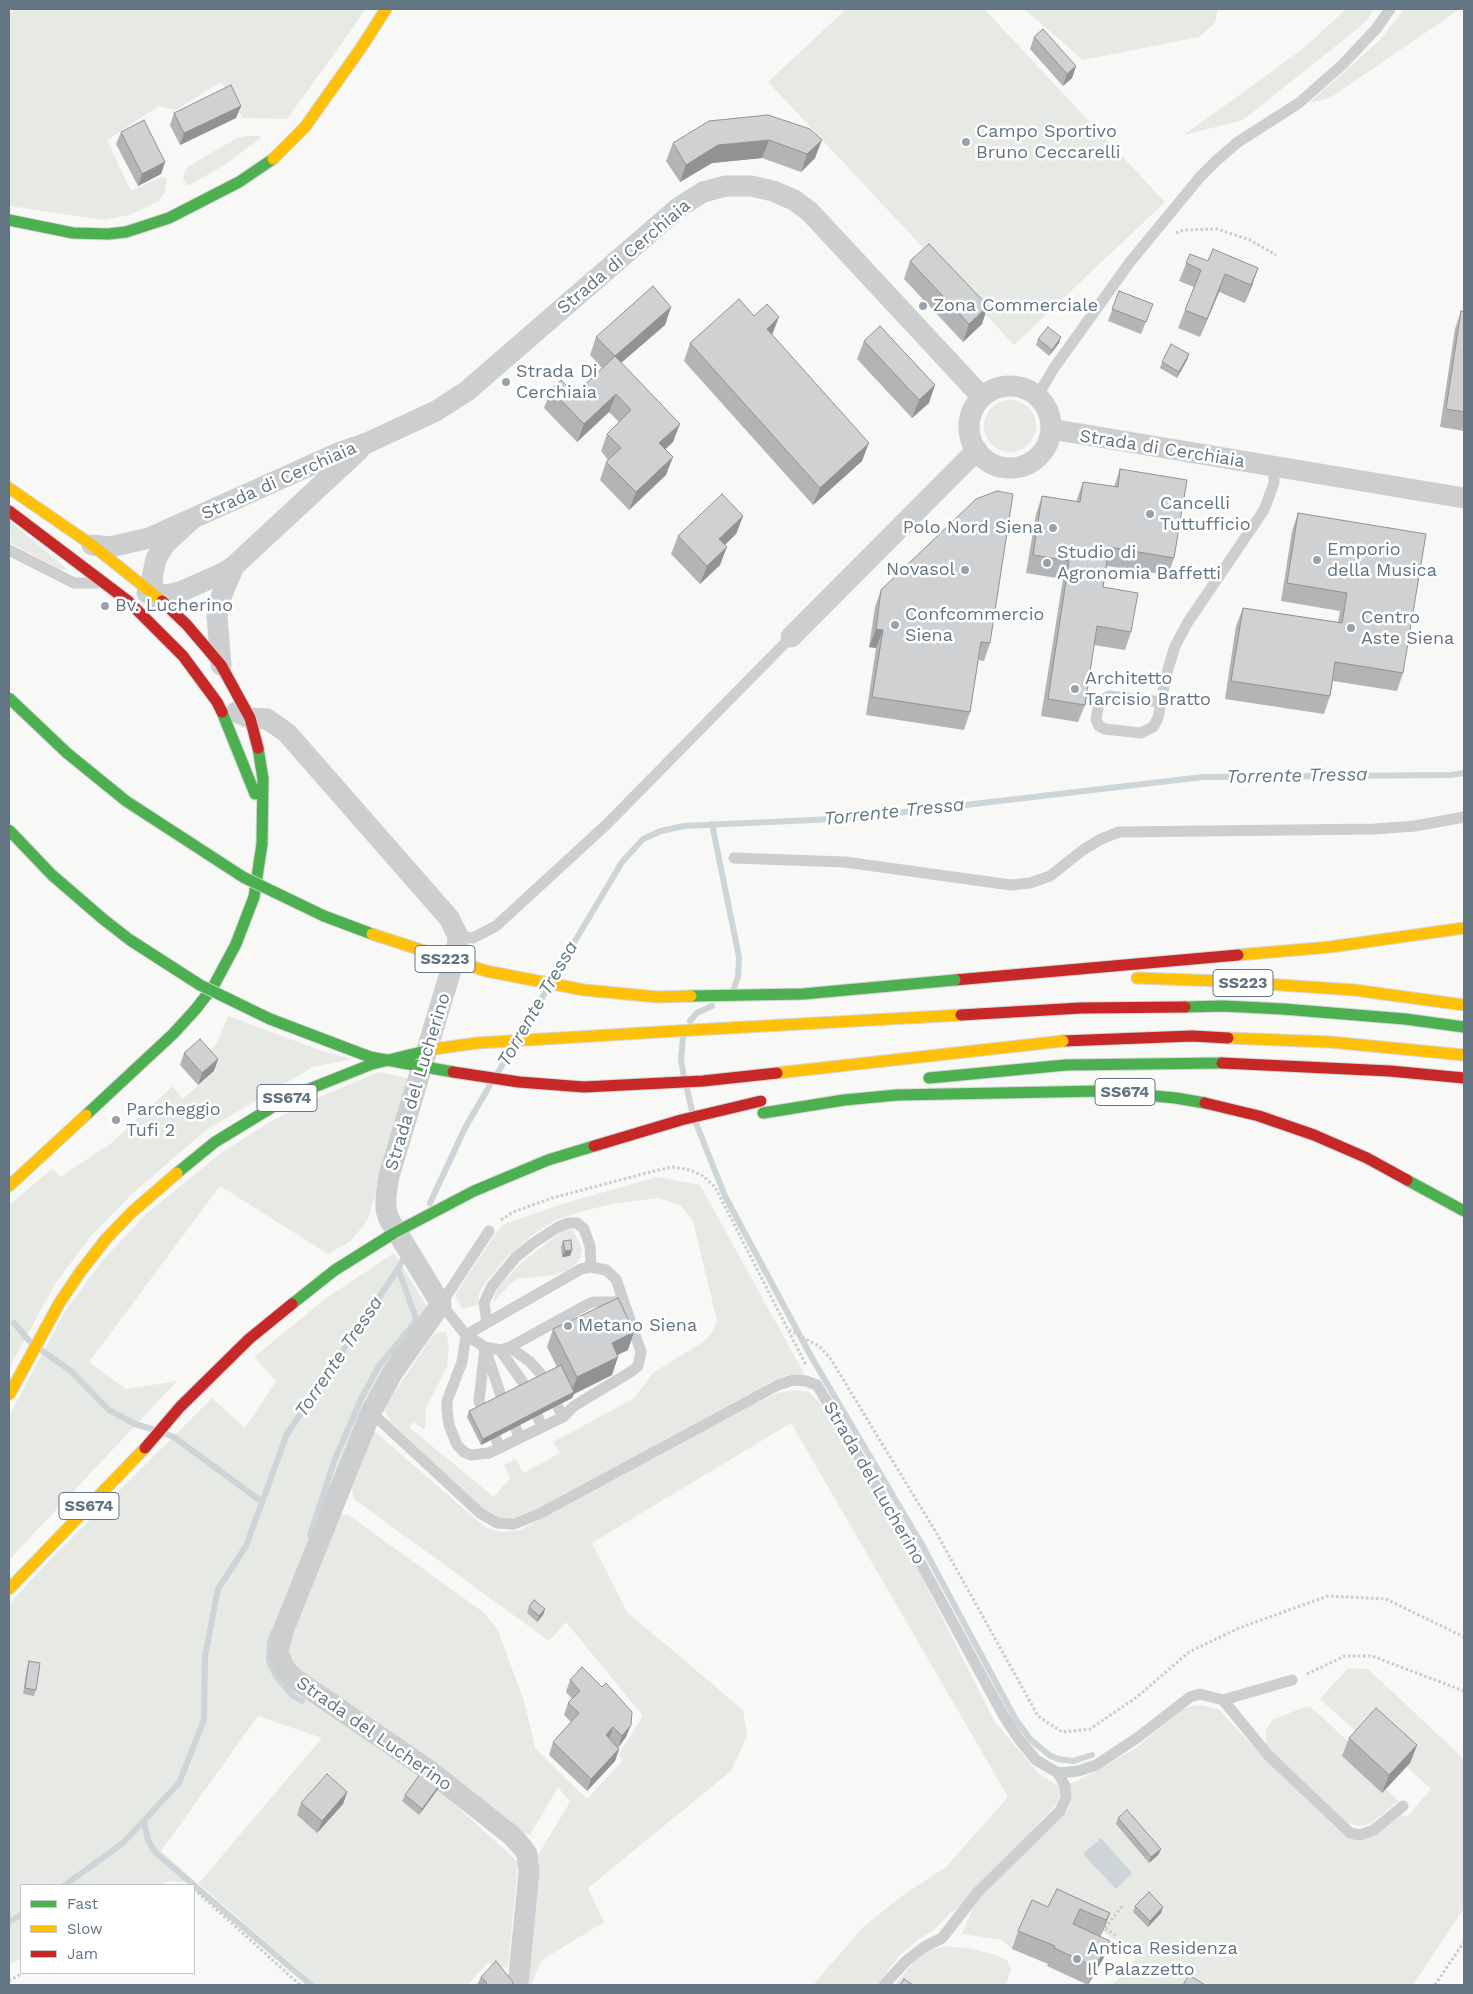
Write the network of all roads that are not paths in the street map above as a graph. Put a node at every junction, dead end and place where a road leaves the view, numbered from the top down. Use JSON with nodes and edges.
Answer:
{"nodes":[{"id":1,"x":386,"y":9,"type":"edge"},
{"id":2,"x":1390,"y":9,"type":"edge"},
{"id":3,"x":9,"y":220,"type":"edge"},
{"id":4,"x":1037,"y":396,"type":"junction"},
{"id":5,"x":982,"y":397,"type":"junction"},
{"id":6,"x":1051,"y":429,"type":"junction"},
{"id":7,"x":367,"y":443,"type":"junction"},
{"id":8,"x":977,"y":450,"type":"junction"},
{"id":9,"x":1274,"y":467,"type":"junction"},
{"id":10,"x":9,"y":488,"type":"edge"},
{"id":11,"x":1464,"y":498,"type":"edge"},
{"id":12,"x":9,"y":507,"type":"edge"},
{"id":13,"x":9,"y":511,"type":"edge"},
{"id":14,"x":191,"y":520,"type":"junction"},
{"id":15,"x":92,"y":545,"type":"junction"},
{"id":16,"x":9,"y":550,"type":"edge"},
{"id":17,"x":234,"y":566,"type":"junction"},
{"id":18,"x":102,"y":582,"type":"junction"},
{"id":19,"x":154,"y":593,"type":"junction"},
{"id":20,"x":791,"y":637,"type":"joint"},
{"id":21,"x":221,"y":664,"type":"junction"},
{"id":22,"x":9,"y":698,"type":"edge"},
{"id":23,"x":217,"y":702,"type":"junction"},
{"id":24,"x":1161,"y":702,"type":"junction"},
{"id":25,"x":250,"y":718,"type":"junction"},
{"id":26,"x":237,"y":746,"type":"junction"},
{"id":27,"x":262,"y":812,"type":"junction"},
{"id":28,"x":1464,"y":817,"type":"edge"},
{"id":29,"x":9,"y":830,"type":"edge"},
{"id":30,"x":734,"y":858,"type":"dead end"},
{"id":31,"x":1464,"y":928,"type":"edge"},
{"id":32,"x":458,"y":936,"type":"junction"},
{"id":33,"x":1021,"y":974,"type":"junction"},
{"id":34,"x":1464,"y":1005,"type":"edge"},
{"id":35,"x":1464,"y":1027,"type":"edge"},
{"id":36,"x":1464,"y":1055,"type":"edge"},
{"id":37,"x":1464,"y":1078,"type":"edge"},
{"id":38,"x":918,"y":1079,"type":"dead end"},
{"id":39,"x":766,"y":1100,"type":"dead end"},
{"id":40,"x":758,"y":1114,"type":"dead end"},
{"id":41,"x":728,"y":1121,"type":"dead end"},
{"id":42,"x":9,"y":1186,"type":"edge"},
{"id":43,"x":1464,"y":1211,"type":"edge"},
{"id":44,"x":489,"y":1231,"type":"road end"},
{"id":45,"x":591,"y":1267,"type":"junction"},
{"id":46,"x":623,"y":1298,"type":"junction"},
{"id":47,"x":440,"y":1304,"type":"junction"},
{"id":48,"x":487,"y":1322,"type":"junction"},
{"id":49,"x":466,"y":1334,"type":"junction"},
{"id":50,"x":485,"y":1347,"type":"junction"},
{"id":51,"x":505,"y":1348,"type":"junction"},
{"id":52,"x":9,"y":1395,"type":"edge"},
{"id":53,"x":371,"y":1412,"type":"junction"},
{"id":54,"x":563,"y":1417,"type":"junction"},
{"id":55,"x":542,"y":1427,"type":"junction"},
{"id":56,"x":520,"y":1438,"type":"junction"},
{"id":57,"x":145,"y":1448,"type":"junction"},
{"id":58,"x":500,"y":1448,"type":"junction"},
{"id":59,"x":9,"y":1588,"type":"edge"},
{"id":60,"x":1292,"y":1680,"type":"road end"},
{"id":61,"x":1223,"y":1700,"type":"junction"},
{"id":62,"x":1058,"y":1773,"type":"junction"},
{"id":63,"x":1403,"y":1806,"type":"dead end"},
{"id":64,"x":518,"y":1985,"type":"edge"},
{"id":65,"x":884,"y":1985,"type":"edge"}],
"edges":[{"from":1,"to":3,"type":"main road"},
{"from":2,"to":4,"type":"lane"},
{"from":4,"to":5,"type":"street"},
{"from":4,"to":6,"type":"street"},
{"from":5,"to":7,"type":"street","name":"Strada di Cerchiaia"},
{"from":5,"to":8,"type":"street"},
{"from":6,"to":8,"type":"street"},
{"from":6,"to":9,"type":"street","name":"Strada di Cerchiaia"},
{"from":7,"to":14,"type":"street","name":"Strada di Cerchiaia"},
{"from":7,"to":17,"type":"street","name":"Strada di Cerchiaia"},
{"from":8,"to":20,"type":"street"},
{"from":9,"to":11,"type":"street","name":"Strada di Cerchiaia"},
{"from":9,"to":24,"type":"lane"},
{"from":10,"to":15,"type":"main road"},
{"from":12,"to":19,"type":"street","name":"Strada di Cerchiaia"},
{"from":13,"to":18,"type":"main road"},
{"from":14,"to":15,"type":"street","name":"Strada di Cerchiaia"},
{"from":14,"to":19,"type":"street","name":"Strada di Cerchiaia"},
{"from":15,"to":19,"type":"main road"},
{"from":16,"to":18,"type":"lane"},
{"from":17,"to":19,"type":"street","name":"Strada di Cerchiaia"},
{"from":17,"to":21,"type":"street","name":"Strada di Cerchiaia"},
{"from":18,"to":23,"type":"main road"},
{"from":19,"to":21,"type":"main road"},
{"from":19,"to":23,"type":"street","name":"Strada di Cerchiaia"},
{"from":20,"to":32,"type":"lane"},
{"from":21,"to":25,"type":"main road"},
{"from":22,"to":33,"type":"main road","number":"SS223","bridge":true},
{"from":23,"to":25,"type":"street"},
{"from":23,"to":26,"type":"main road"},
{"from":24,"to":24,"type":"lane"},
{"from":25,"to":26,"type":"street"},
{"from":25,"to":27,"type":"main road"},
{"from":25,"to":32,"type":"street"},
{"from":26,"to":27,"type":"main road"},
{"from":27,"to":42,"type":"main road"},
{"from":28,"to":30,"type":"lane"},
{"from":29,"to":36,"type":"main road","bridge":true},
{"from":31,"to":33,"type":"main road"},
{"from":32,"to":47,"type":"street","name":"Strada del Lucherino"},
{"from":33,"to":34,"type":"main road","number":"SS223"},
{"from":35,"to":52,"type":"main road","number":"SS674","bridge":true},
{"from":37,"to":38,"type":"main road","number":"SS674"},
{"from":39,"to":57,"type":"main road","number":"SS674","bridge":true},
{"from":40,"to":43,"type":"main road","number":"SS674"},
{"from":41,"to":57,"type":"main road","number":"SS674","bridge":true},
{"from":44,"to":47,"type":"lane"},
{"from":45,"to":46,"type":"lane"},
{"from":45,"to":48,"type":"lane"},
{"from":45,"to":48,"type":"lane"},
{"from":46,"to":51,"type":"lane"},
{"from":46,"to":54,"type":"lane"},
{"from":47,"to":49,"type":"lane"},
{"from":47,"to":53,"type":"street","name":"Strada del Lucherino"},
{"from":48,"to":49,"type":"lane"},
{"from":49,"to":50,"type":"lane"},
{"from":49,"to":58,"type":"lane"},
{"from":50,"to":51,"type":"lane"},
{"from":50,"to":56,"type":"lane"},
{"from":50,"to":58,"type":"lane"},
{"from":51,"to":54,"type":"lane"},
{"from":51,"to":55,"type":"lane"},
{"from":53,"to":62,"type":"lane","name":"Strada del Lucherino"},
{"from":53,"to":64,"type":"street","name":"Strada del Lucherino"},
{"from":54,"to":55,"type":"lane"},
{"from":55,"to":56,"type":"lane"},
{"from":56,"to":58,"type":"lane"},
{"from":57,"to":59,"type":"main road","number":"SS674"},
{"from":60,"to":61,"type":"lane"},
{"from":61,"to":62,"type":"lane"},
{"from":61,"to":63,"type":"lane"},
{"from":62,"to":65,"type":"lane"}]}
